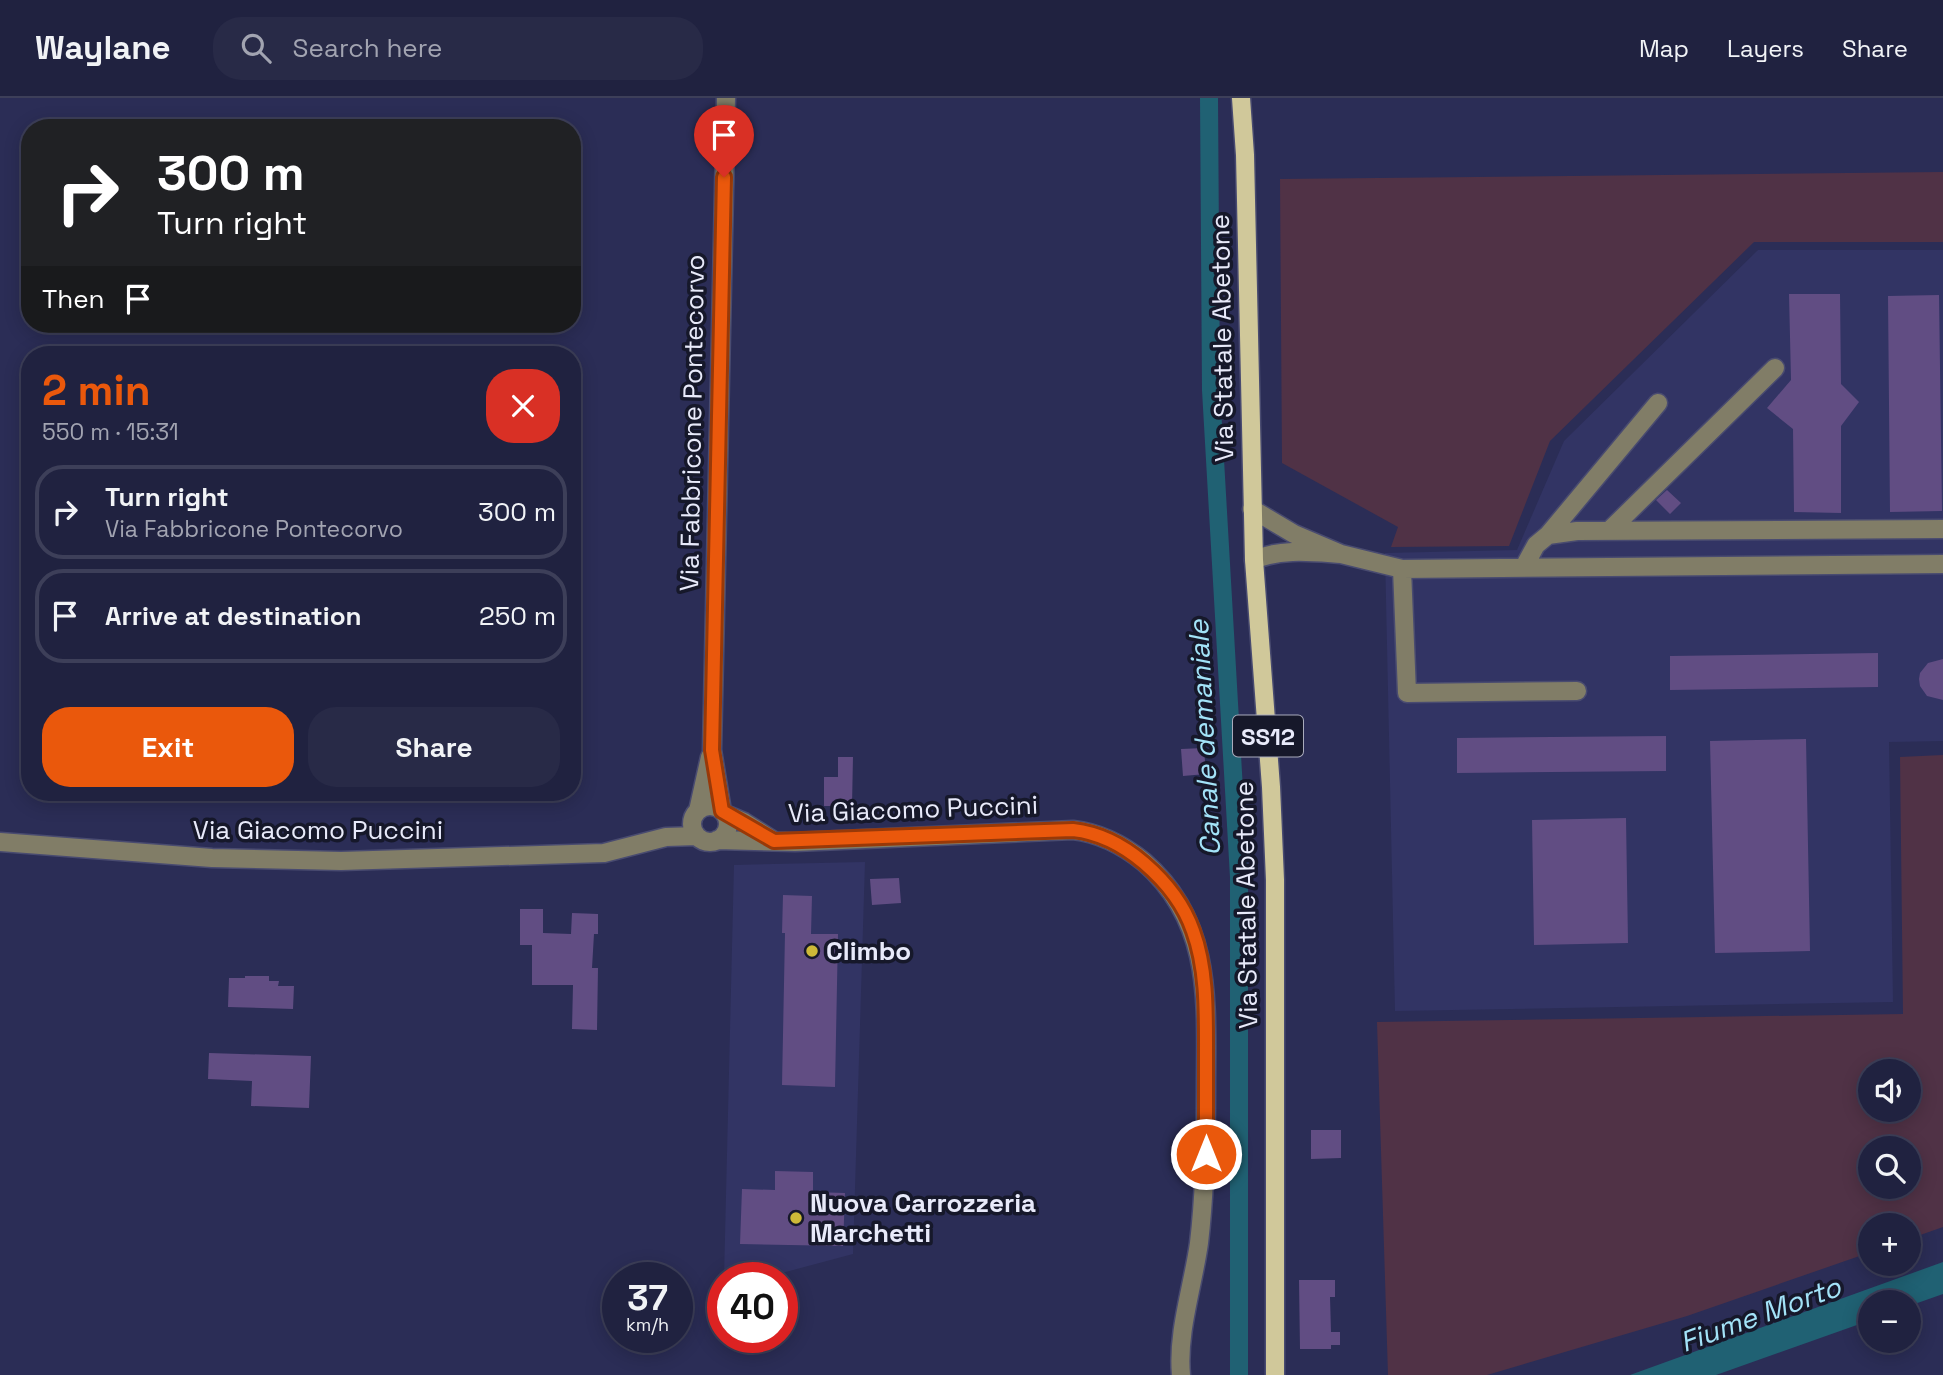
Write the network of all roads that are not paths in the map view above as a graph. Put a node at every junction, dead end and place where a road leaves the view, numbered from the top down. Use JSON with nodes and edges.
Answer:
{"nodes":[{"id":1,"x":726,"y":98,"type":"edge"},
{"id":2,"x":1241,"y":98,"type":"edge"},
{"id":3,"x":1775,"y":368,"type":"dead end"},
{"id":4,"x":1658,"y":404,"type":"dead end"},
{"id":5,"x":1252,"y":509,"type":"junction"},
{"id":6,"x":1943,"y":529,"type":"edge"},
{"id":7,"x":1610,"y":530,"type":"junction"},
{"id":8,"x":1548,"y":534,"type":"junction"},
{"id":9,"x":1341,"y":554,"type":"junction"},
{"id":10,"x":1254,"y":560,"type":"junction"},
{"id":11,"x":1943,"y":564,"type":"edge"},
{"id":12,"x":1524,"y":567,"type":"junction"},
{"id":13,"x":1402,"y":569,"type":"junction"},
{"id":14,"x":1577,"y":691,"type":"dead end"},
{"id":15,"x":712,"y":750,"type":"junction"},
{"id":16,"x":724,"y":812,"type":"junction"},
{"id":17,"x":697,"y":813,"type":"junction"},
{"id":18,"x":698,"y":836,"type":"junction"},
{"id":19,"x":718,"y":840,"type":"junction"},
{"id":20,"x":774,"y":841,"type":"junction"},
{"id":21,"x":0,"y":842,"type":"edge"},
{"id":22,"x":636,"y":845,"type":"junction"},
{"id":23,"x":1181,"y":1375,"type":"edge"},
{"id":24,"x":1275,"y":1375,"type":"edge"}],
"edges":[{"from":1,"to":15,"type":"street","name":"Via Fabbricone Pontecorvo"},
{"from":2,"to":5,"type":"main road","name":"Via Statale Abetone","number":"SS12"},
{"from":3,"to":7,"type":"street"},
{"from":4,"to":8,"type":"street"},
{"from":5,"to":9,"type":"street"},
{"from":5,"to":10,"type":"main road","name":"Via Statale Abetone","number":"SS12"},
{"from":6,"to":7,"type":"street"},
{"from":7,"to":8,"type":"street"},
{"from":8,"to":12,"type":"street"},
{"from":9,"to":10,"type":"street"},
{"from":9,"to":13,"type":"street"},
{"from":10,"to":24,"type":"main road","name":"Via Statale Abetone","number":"SS12"},
{"from":11,"to":12,"type":"street"},
{"from":12,"to":13,"type":"street"},
{"from":13,"to":14,"type":"street"},
{"from":15,"to":16,"type":"street","name":"Via Fabbricone Pontecorvo"},
{"from":15,"to":17,"type":"street","name":"Via Fabbricone Pontecorvo"},
{"from":16,"to":17,"type":"street"},
{"from":16,"to":19,"type":"street"},
{"from":16,"to":20,"type":"street","name":"Via Giacomo Puccini"},
{"from":17,"to":18,"type":"street"},
{"from":17,"to":22,"type":"street","name":"Via Giacomo Puccini"},
{"from":18,"to":19,"type":"street"},
{"from":18,"to":22,"type":"street","name":"Via Giacomo Puccini"},
{"from":19,"to":20,"type":"street","name":"Via Giacomo Puccini"},
{"from":20,"to":23,"type":"street","name":"Via Giacomo Puccini"},
{"from":21,"to":22,"type":"street","name":"Via Giacomo Puccini"}]}
